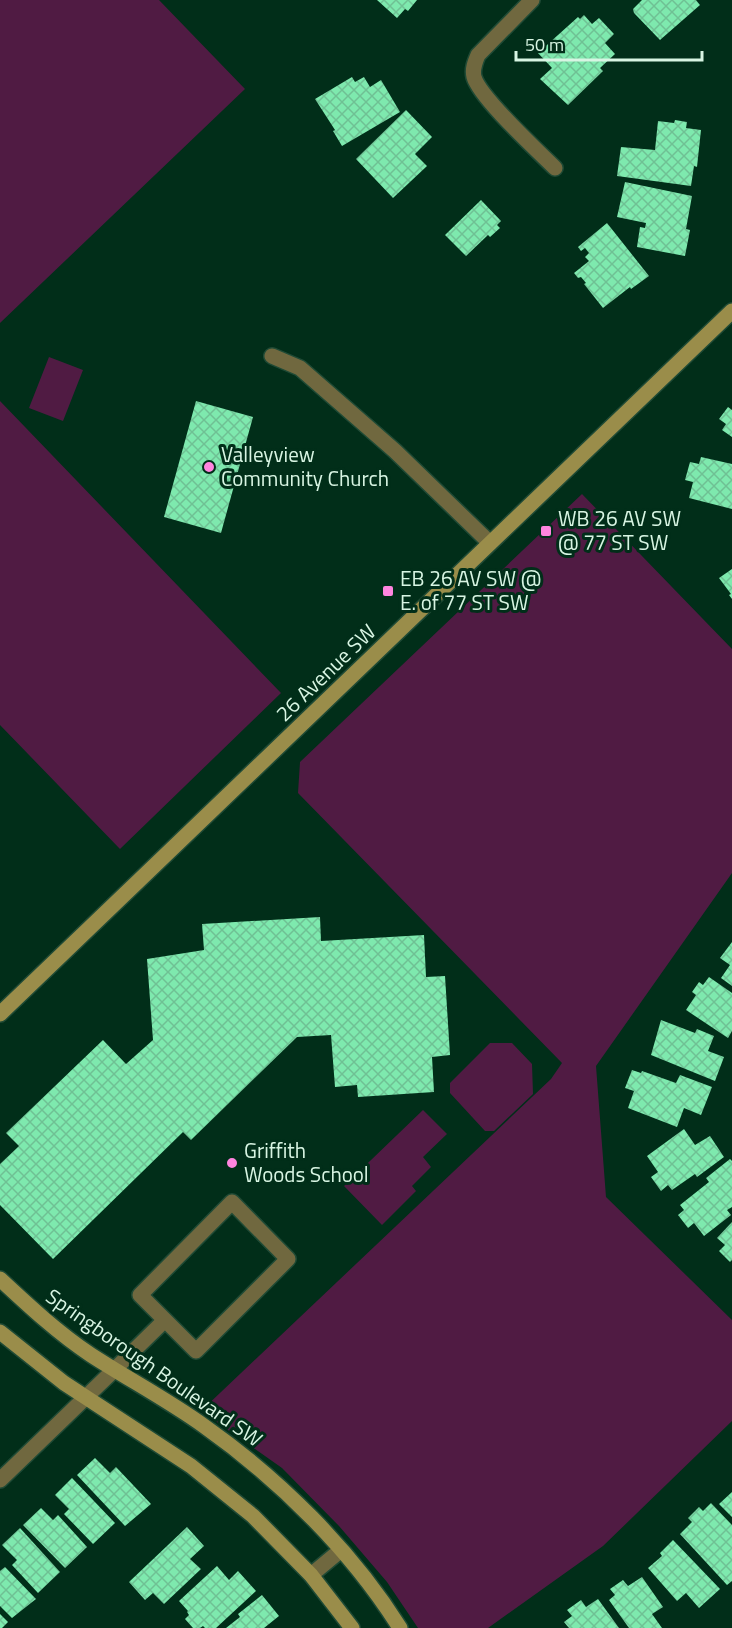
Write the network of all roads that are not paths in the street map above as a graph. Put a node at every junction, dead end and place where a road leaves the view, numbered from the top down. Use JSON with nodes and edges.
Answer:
{"nodes":[{"id":1,"x":532,"y":0,"type":"edge"},
{"id":2,"x":555,"y":168,"type":"dead end"},
{"id":3,"x":732,"y":311,"type":"edge"},
{"id":4,"x":272,"y":357,"type":"dead end"},
{"id":5,"x":490,"y":543,"type":"junction"},
{"id":6,"x":0,"y":1014,"type":"edge"},
{"id":7,"x":0,"y":1279,"type":"edge"},
{"id":8,"x":165,"y":1320,"type":"junction"},
{"id":9,"x":0,"y":1332,"type":"edge"},
{"id":10,"x":114,"y":1370,"type":"junction"},
{"id":11,"x":85,"y":1397,"type":"junction"},
{"id":12,"x":0,"y":1480,"type":"edge"},
{"id":13,"x":341,"y":1550,"type":"junction"},
{"id":14,"x":311,"y":1575,"type":"junction"},
{"id":15,"x":352,"y":1628,"type":"edge"},
{"id":16,"x":400,"y":1628,"type":"edge"}],
"edges":[{"from":1,"to":2,"type":"street"},
{"from":3,"to":5,"type":"street","name":"26 Avenue SW"},
{"from":4,"to":5,"type":"street"},
{"from":5,"to":6,"type":"street","name":"26 Avenue SW"},
{"from":7,"to":10,"type":"street","name":"Springborough Boulevard SW"},
{"from":8,"to":8,"type":"street"},
{"from":8,"to":10,"type":"street"},
{"from":9,"to":11,"type":"street"},
{"from":10,"to":11,"type":"street"},
{"from":10,"to":13,"type":"street","name":"Springborough Boulevard SW"},
{"from":11,"to":12,"type":"street"},
{"from":11,"to":14,"type":"street"},
{"from":13,"to":14,"type":"street"},
{"from":13,"to":16,"type":"street","name":"Springborough Boulevard SW"},
{"from":14,"to":15,"type":"street"}]}
